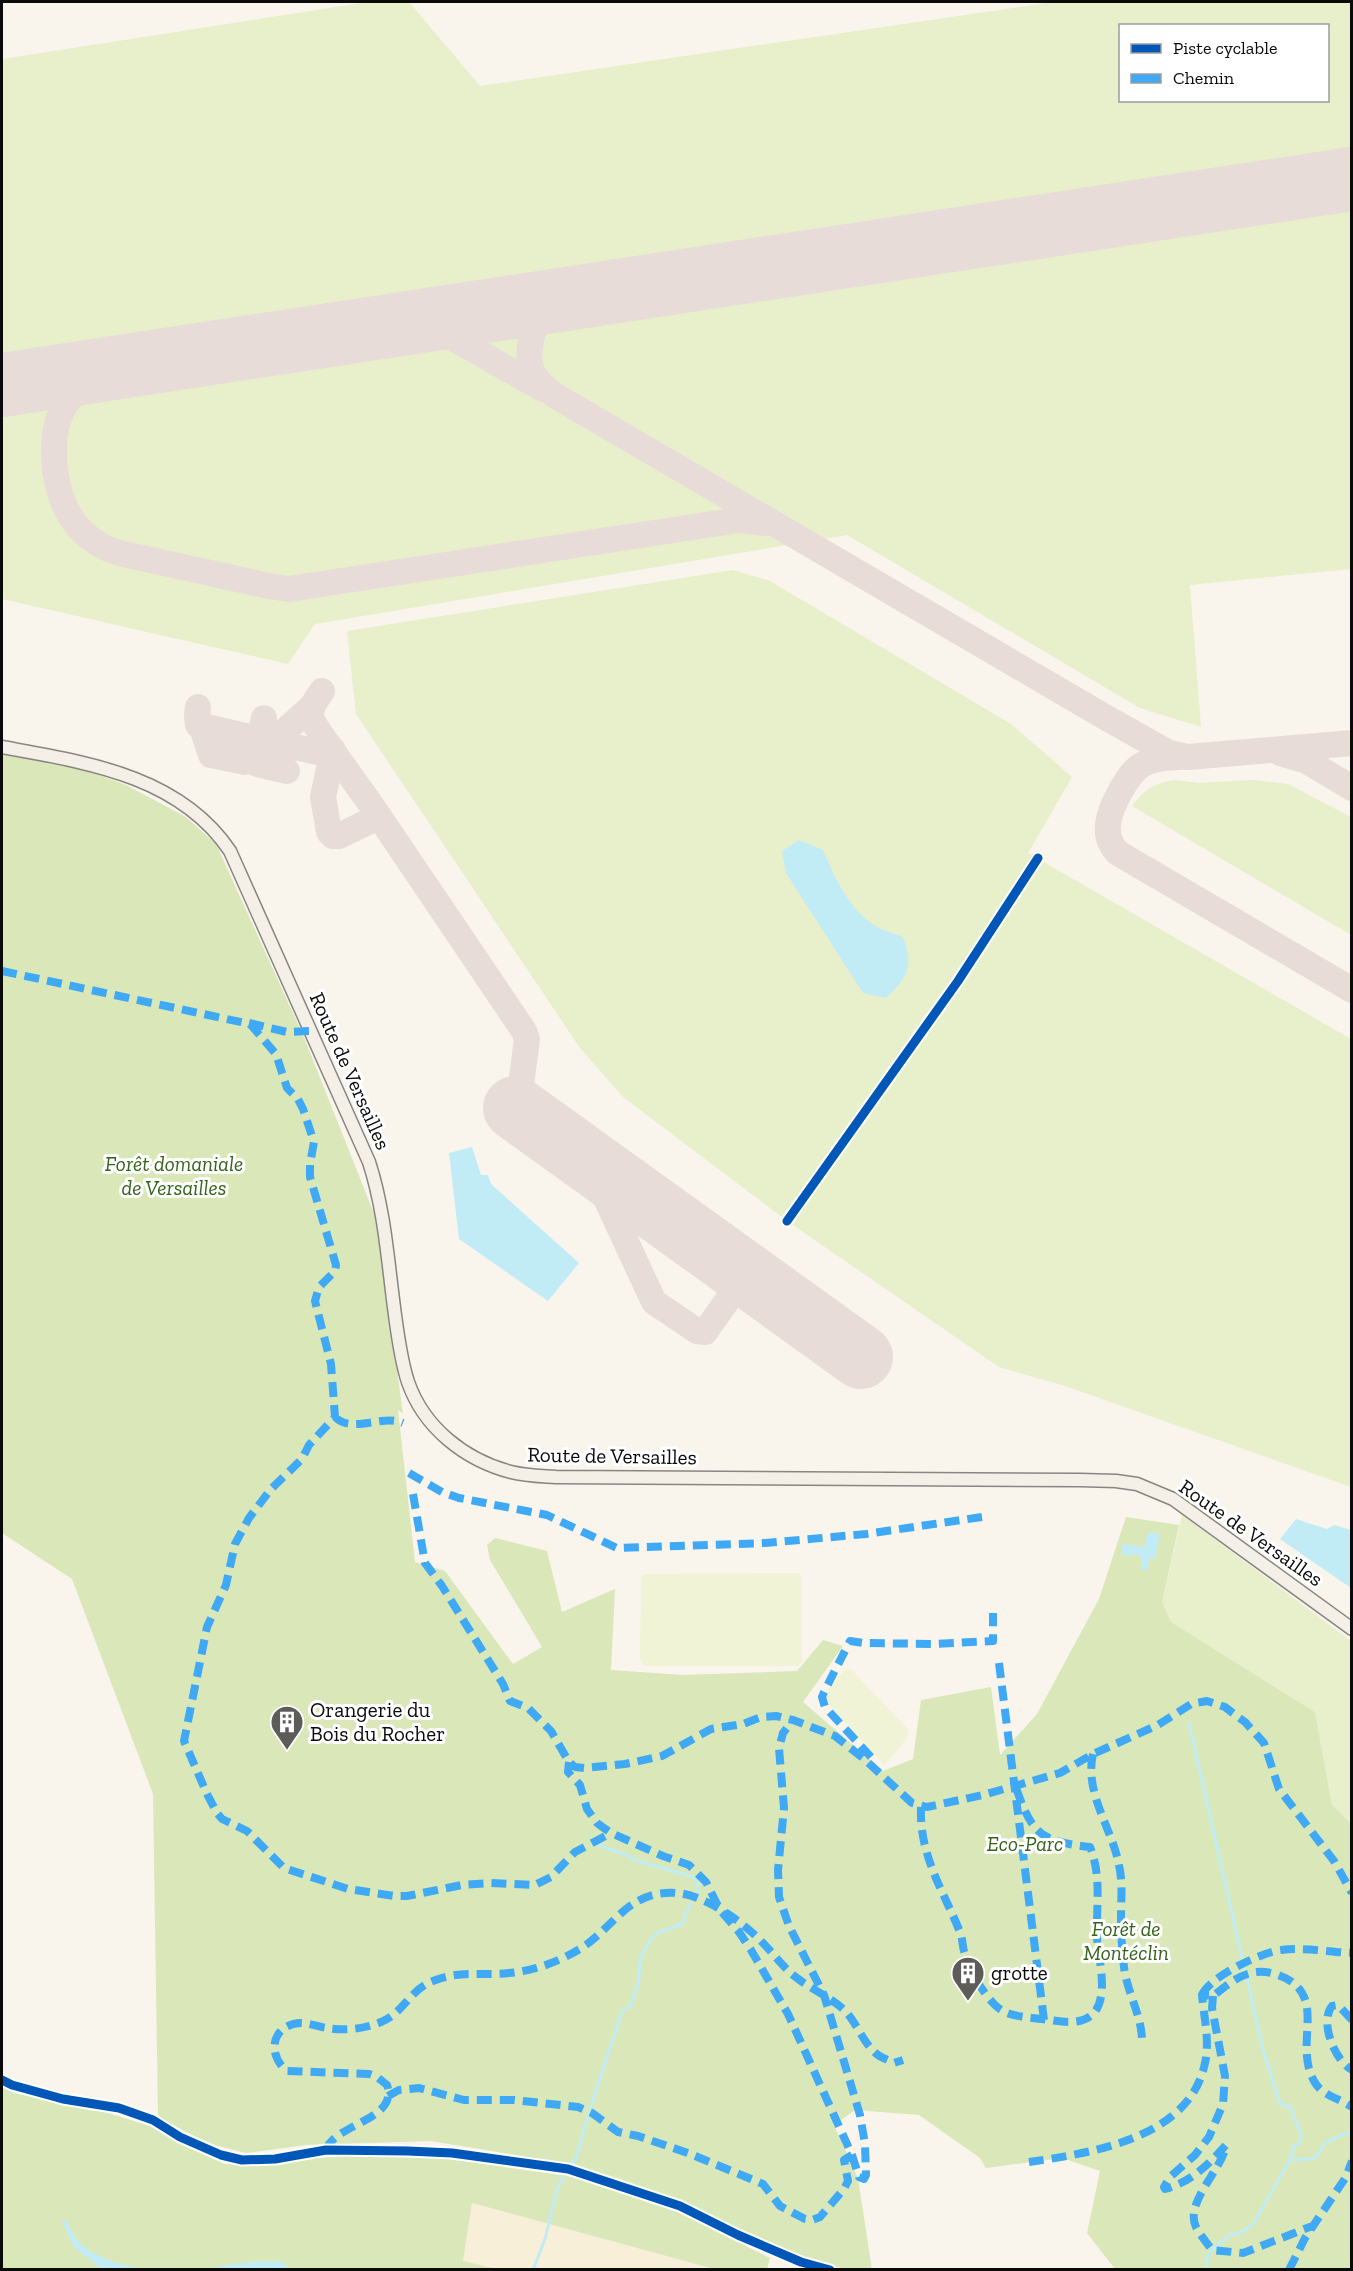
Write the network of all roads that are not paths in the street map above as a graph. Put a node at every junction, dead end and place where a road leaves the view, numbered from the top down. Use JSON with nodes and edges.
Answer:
{"nodes":[{"id":1,"x":2,"y":747,"type":"edge"},
{"id":2,"x":1038,"y":858,"type":"dead end"},
{"id":3,"x":787,"y":1221,"type":"dead end"},
{"id":4,"x":1352,"y":1629,"type":"edge"},
{"id":5,"x":2,"y":2080,"type":"edge"},
{"id":6,"x":830,"y":2270,"type":"edge"}],
"edges":[{"from":1,"to":4,"type":"main road","name":"Route de Versailles"},
{"from":2,"to":3,"type":"street"},
{"from":5,"to":6,"type":"street"}]}
